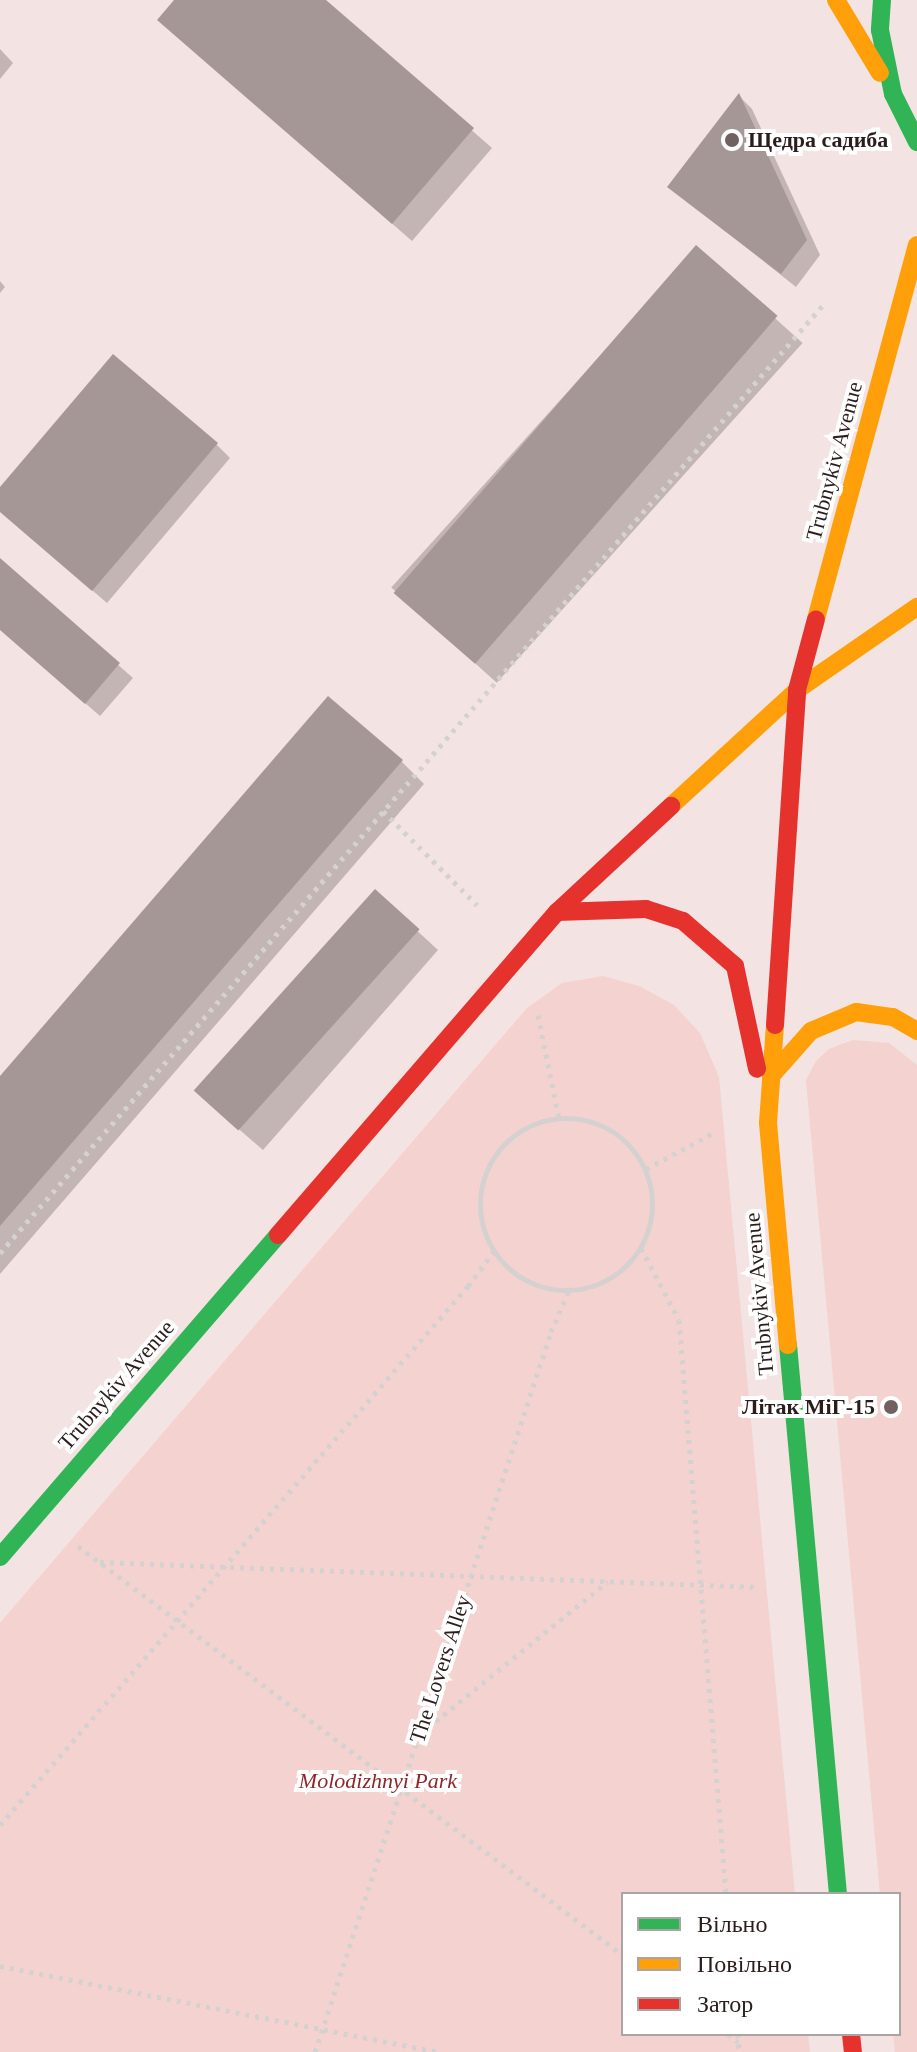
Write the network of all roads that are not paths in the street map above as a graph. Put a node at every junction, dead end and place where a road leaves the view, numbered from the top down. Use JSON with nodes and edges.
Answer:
{"nodes":[{"id":1,"x":836,"y":0,"type":"edge"},
{"id":2,"x":882,"y":0,"type":"edge"},
{"id":3,"x":893,"y":94,"type":"junction"},
{"id":4,"x":917,"y":142,"type":"edge"},
{"id":5,"x":917,"y":245,"type":"edge"},
{"id":6,"x":917,"y":607,"type":"edge"},
{"id":7,"x":797,"y":690,"type":"junction"},
{"id":8,"x":557,"y":912,"type":"junction"},
{"id":9,"x":917,"y":1031,"type":"edge"},
{"id":10,"x":771,"y":1076,"type":"junction"},
{"id":11,"x":768,"y":1123,"type":"junction"},
{"id":12,"x":0,"y":1557,"type":"edge"},
{"id":13,"x":838,"y":1892,"type":"edge"}],
"edges":[{"from":1,"to":3,"type":"main road"},
{"from":2,"to":3,"type":"main road"},
{"from":3,"to":4,"type":"main road"},
{"from":5,"to":7,"type":"main road","name":"Trubnykiv Avenue"},
{"from":6,"to":7,"type":"main road","name":"Trubnykiv Avenue"},
{"from":7,"to":8,"type":"main road","name":"Trubnykiv Avenue"},
{"from":7,"to":10,"type":"main road","name":"Trubnykiv Avenue"},
{"from":8,"to":11,"type":"main road"},
{"from":8,"to":12,"type":"main road","name":"Trubnykiv Avenue"},
{"from":9,"to":10,"type":"main road"},
{"from":10,"to":11,"type":"main road","name":"Trubnykiv Avenue"},
{"from":11,"to":13,"type":"main road","name":"Trubnykiv Avenue"}]}
